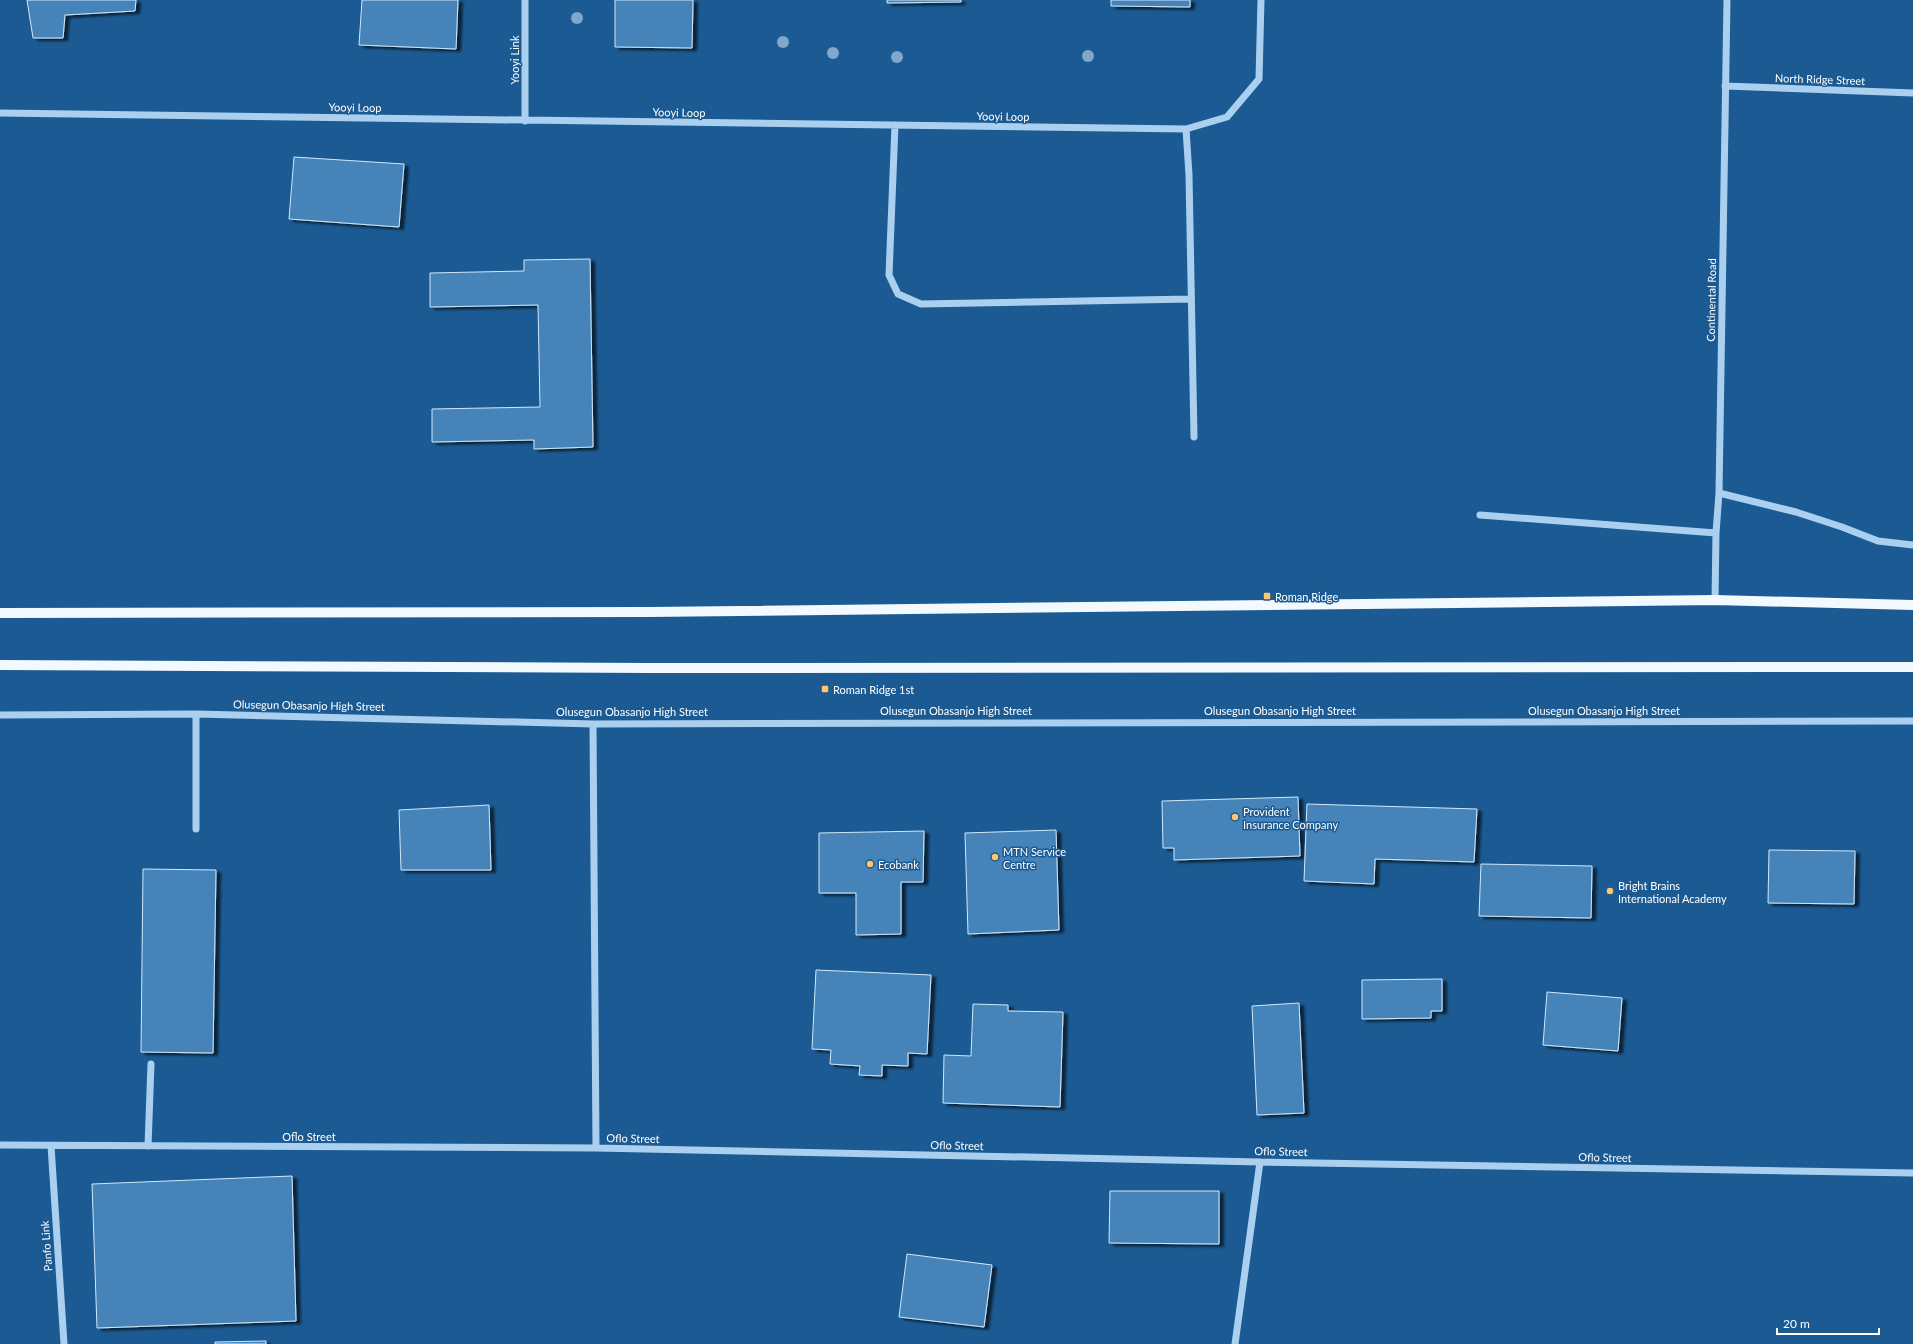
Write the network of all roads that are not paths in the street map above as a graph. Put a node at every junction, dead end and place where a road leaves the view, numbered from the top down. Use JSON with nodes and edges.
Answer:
{"nodes":[{"id":1,"x":525,"y":0,"type":"edge"},
{"id":2,"x":1260,"y":0,"type":"edge"},
{"id":3,"x":1727,"y":0,"type":"edge"},
{"id":4,"x":1725,"y":86,"type":"junction"},
{"id":5,"x":1913,"y":93,"type":"edge"},
{"id":6,"x":0,"y":113,"type":"edge"},
{"id":7,"x":525,"y":121,"type":"junction"},
{"id":8,"x":895,"y":125,"type":"junction"},
{"id":9,"x":1186,"y":129,"type":"junction"},
{"id":10,"x":1190,"y":299,"type":"junction"},
{"id":11,"x":1194,"y":437,"type":"dead end"},
{"id":12,"x":1720,"y":493,"type":"junction"},
{"id":13,"x":1480,"y":515,"type":"dead end"},
{"id":14,"x":1716,"y":533,"type":"junction"},
{"id":15,"x":1913,"y":545,"type":"edge"},
{"id":16,"x":1715,"y":600,"type":"junction"},
{"id":17,"x":1913,"y":605,"type":"edge"},
{"id":18,"x":0,"y":614,"type":"edge"},
{"id":19,"x":0,"y":665,"type":"edge"},
{"id":20,"x":1913,"y":667,"type":"edge"},
{"id":21,"x":196,"y":714,"type":"junction"},
{"id":22,"x":0,"y":715,"type":"edge"},
{"id":23,"x":1913,"y":721,"type":"edge"},
{"id":24,"x":593,"y":724,"type":"junction"},
{"id":25,"x":196,"y":829,"type":"dead end"},
{"id":26,"x":151,"y":1064,"type":"dead end"},
{"id":27,"x":0,"y":1145,"type":"edge"},
{"id":28,"x":51,"y":1146,"type":"junction"},
{"id":29,"x":148,"y":1146,"type":"junction"},
{"id":30,"x":596,"y":1148,"type":"junction"},
{"id":31,"x":1260,"y":1162,"type":"junction"},
{"id":32,"x":1913,"y":1172,"type":"edge"},
{"id":33,"x":64,"y":1344,"type":"edge"},
{"id":34,"x":1235,"y":1344,"type":"edge"}],
"edges":[{"from":1,"to":7,"type":"street","name":"Yooyi Link"},
{"from":2,"to":9,"type":"street","name":"Yooyi Loop"},
{"from":3,"to":4,"type":"street","name":"Continental Road"},
{"from":4,"to":5,"type":"street","name":"North Ridge Street"},
{"from":4,"to":12,"type":"street","name":"Continental Road"},
{"from":6,"to":7,"type":"street","name":"Yooyi Loop"},
{"from":7,"to":8,"type":"street","name":"Yooyi Loop"},
{"from":8,"to":9,"type":"street","name":"Yooyi Loop"},
{"from":8,"to":10,"type":"street"},
{"from":9,"to":10,"type":"street"},
{"from":10,"to":11,"type":"street"},
{"from":12,"to":14,"type":"street","name":"Continental Road"},
{"from":12,"to":15,"type":"street"},
{"from":13,"to":14,"type":"street"},
{"from":14,"to":16,"type":"street","name":"Continental Road"},
{"from":16,"to":17,"type":"main road"},
{"from":16,"to":18,"type":"main road"},
{"from":19,"to":20,"type":"main road"},
{"from":21,"to":22,"type":"street","name":"Olusegun Obasanjo High Street"},
{"from":21,"to":24,"type":"street","name":"Olusegun Obasanjo High Street"},
{"from":21,"to":25,"type":"street"},
{"from":23,"to":24,"type":"street","name":"Olusegun Obasanjo High Street"},
{"from":24,"to":30,"type":"street"},
{"from":26,"to":29,"type":"street"},
{"from":27,"to":28,"type":"street","name":"Oflo Street"},
{"from":28,"to":29,"type":"street","name":"Oflo Street"},
{"from":28,"to":33,"type":"street","name":"Panfo Link"},
{"from":29,"to":30,"type":"street","name":"Oflo Street"},
{"from":30,"to":31,"type":"street","name":"Oflo Street"},
{"from":31,"to":32,"type":"street","name":"Oflo Street"},
{"from":31,"to":34,"type":"street"}]}
